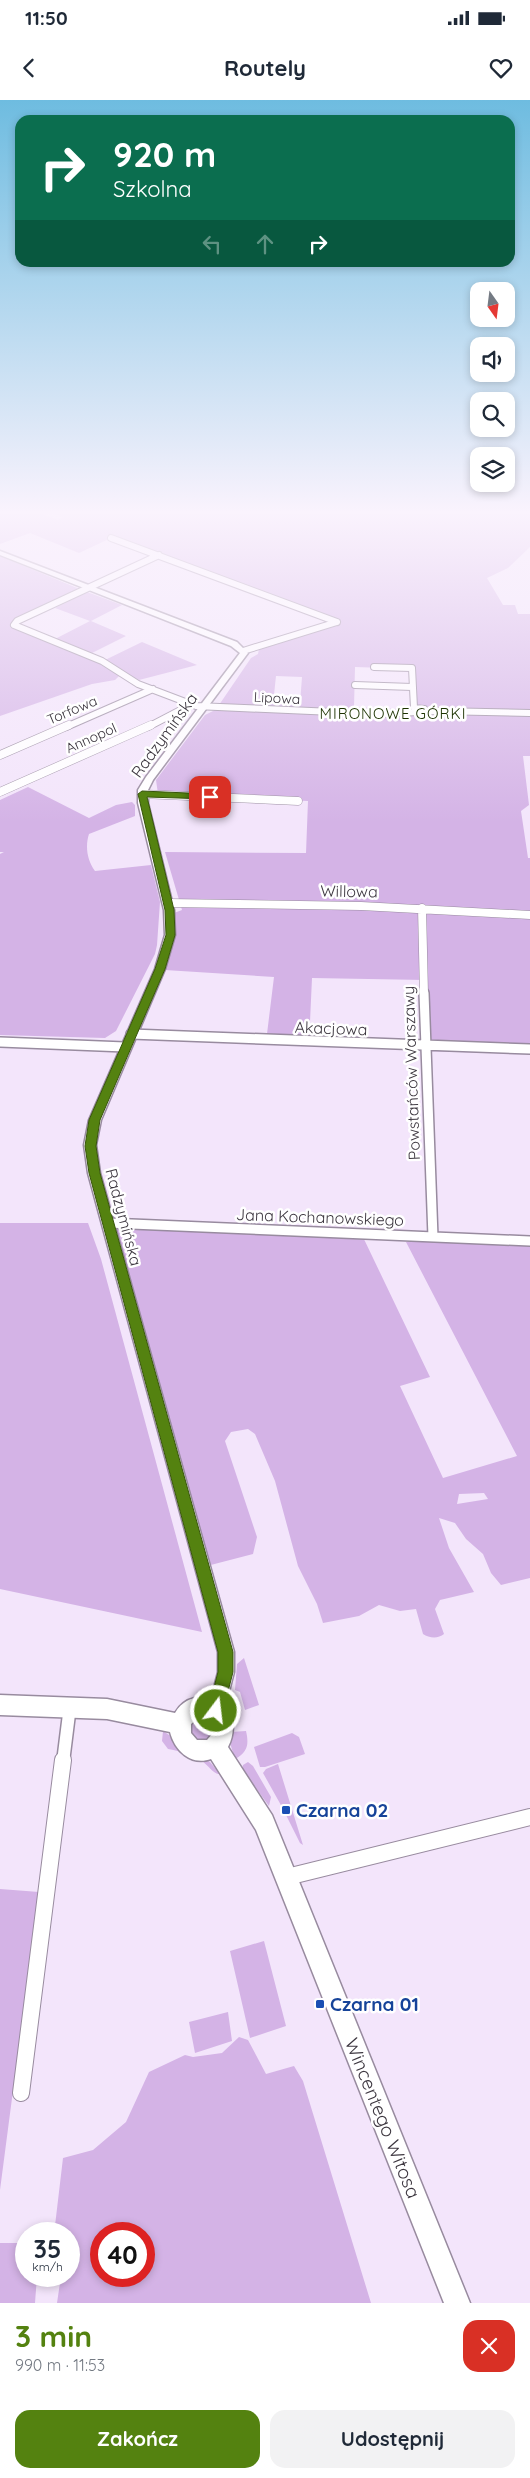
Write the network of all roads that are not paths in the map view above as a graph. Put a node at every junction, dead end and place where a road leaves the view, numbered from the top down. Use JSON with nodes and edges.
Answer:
{"nodes":[{"id":1,"x":26,"y":617,"type":"edge"},
{"id":2,"x":164,"y":617,"type":"edge"},
{"id":3,"x":323,"y":617,"type":"edge"},
{"id":4,"x":243,"y":651,"type":"junction"},
{"id":5,"x":374,"y":667,"type":"dead end"},
{"id":6,"x":355,"y":685,"type":"dead end"},
{"id":7,"x":412,"y":687,"type":"junction"},
{"id":8,"x":153,"y":690,"type":"junction"},
{"id":9,"x":192,"y":704,"type":"junction"},
{"id":10,"x":204,"y":707,"type":"junction"},
{"id":11,"x":437,"y":711,"type":"junction"},
{"id":12,"x":530,"y":713,"type":"edge"},
{"id":13,"x":0,"y":755,"type":"edge"},
{"id":14,"x":0,"y":792,"type":"edge"},
{"id":15,"x":142,"y":794,"type":"junction"},
{"id":16,"x":298,"y":801,"type":"dead end"},
{"id":17,"x":168,"y":903,"type":"junction"},
{"id":18,"x":422,"y":908,"type":"junction"},
{"id":19,"x":530,"y":915,"type":"edge"},
{"id":20,"x":131,"y":1034,"type":"junction"},
{"id":21,"x":0,"y":1042,"type":"edge"},
{"id":22,"x":426,"y":1046,"type":"junction"},
{"id":23,"x":125,"y":1048,"type":"junction"},
{"id":24,"x":530,"y":1049,"type":"edge"},
{"id":25,"x":108,"y":1223,"type":"junction"},
{"id":26,"x":433,"y":1237,"type":"junction"},
{"id":27,"x":530,"y":1241,"type":"edge"},
{"id":28,"x":0,"y":1705,"type":"edge"},
{"id":29,"x":70,"y":1706,"type":"junction"},
{"id":30,"x":216,"y":1711,"type":"junction"},
{"id":31,"x":181,"y":1724,"type":"junction"},
{"id":32,"x":215,"y":1746,"type":"junction"},
{"id":33,"x":530,"y":1817,"type":"edge"},
{"id":34,"x":287,"y":1877,"type":"junction"},
{"id":35,"x":21,"y":2093,"type":"dead end"},
{"id":36,"x":457,"y":2303,"type":"edge"}],
"edges":[{"from":1,"to":8,"type":"street","name":"Lipowa"},
{"from":2,"to":4,"type":"street"},
{"from":3,"to":4,"type":"street"},
{"from":4,"to":10,"type":"street","name":"Radzymińska"},
{"from":5,"to":7,"type":"street"},
{"from":6,"to":7,"type":"street"},
{"from":7,"to":11,"type":"street","name":"Lipowa"},
{"from":8,"to":9,"type":"street","name":"Lipowa"},
{"from":8,"to":13,"type":"street","name":"Torfowa"},
{"from":9,"to":10,"type":"street","name":"Lipowa"},
{"from":9,"to":14,"type":"street","name":"Annopol"},
{"from":10,"to":11,"type":"street","name":"Lipowa"},
{"from":10,"to":15,"type":"street","name":"Radzymińska"},
{"from":11,"to":12,"type":"street","name":"Lipowa"},
{"from":15,"to":16,"type":"street"},
{"from":15,"to":17,"type":"street","name":"Radzymińska"},
{"from":17,"to":18,"type":"street","name":"Willowa"},
{"from":17,"to":20,"type":"street","name":"Radzymińska"},
{"from":18,"to":19,"type":"street","name":"Willowa"},
{"from":18,"to":22,"type":"street","name":"Powstańców Warszawy"},
{"from":20,"to":22,"type":"street","name":"Akacjowa"},
{"from":20,"to":23,"type":"street","name":"Radzymińska"},
{"from":21,"to":23,"type":"street"},
{"from":22,"to":24,"type":"street","name":"Akacjowa"},
{"from":22,"to":26,"type":"street","name":"Powstańców Warszawy"},
{"from":23,"to":25,"type":"street","name":"Radzymińska"},
{"from":25,"to":26,"type":"street","name":"Jana Kochanowskiego"},
{"from":25,"to":30,"type":"street","name":"Radzymińska"},
{"from":26,"to":27,"type":"street","name":"Jana Kochanowskiego"},
{"from":28,"to":29,"type":"main road"},
{"from":29,"to":31,"type":"main road"},
{"from":29,"to":35,"type":"street"},
{"from":30,"to":31,"type":"main road"},
{"from":30,"to":32,"type":"main road"},
{"from":31,"to":32,"type":"main road"},
{"from":32,"to":34,"type":"main road","name":"Wincentego Witosa"},
{"from":33,"to":34,"type":"street"},
{"from":34,"to":36,"type":"main road","name":"Wincentego Witosa"}]}
